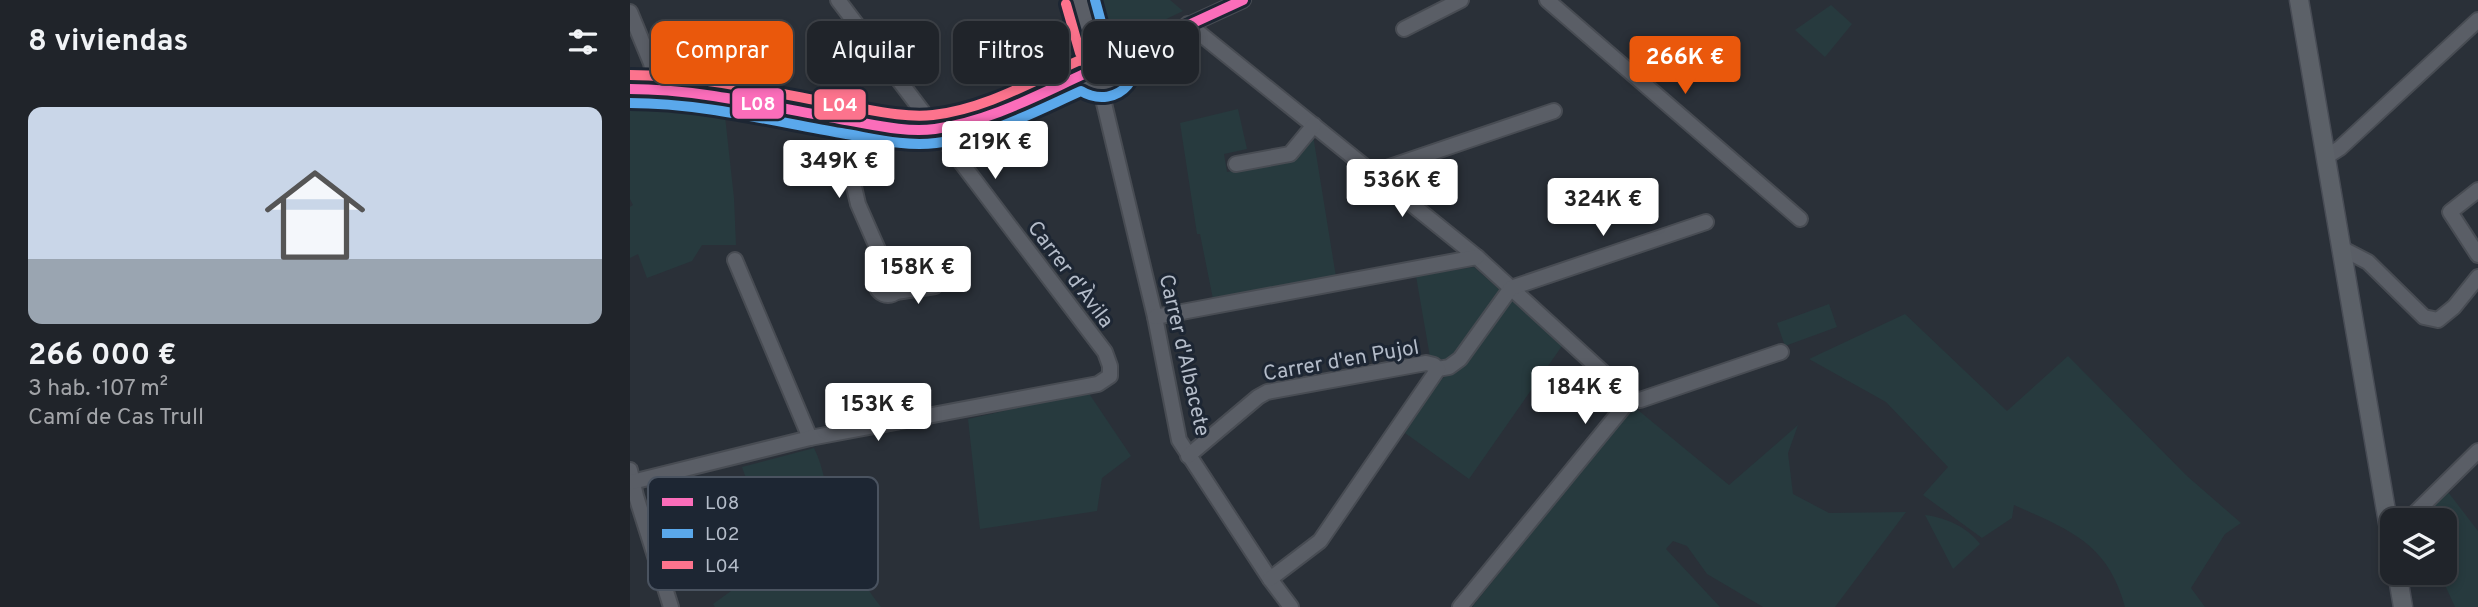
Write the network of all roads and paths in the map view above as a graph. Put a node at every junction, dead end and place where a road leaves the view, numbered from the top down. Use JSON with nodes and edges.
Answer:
{"nodes":[{"id":1,"x":838,"y":0,"type":"edge"},
{"id":2,"x":1080,"y":0,"type":"edge"},
{"id":3,"x":1243,"y":0,"type":"edge"},
{"id":4,"x":1461,"y":0,"type":"edge"},
{"id":5,"x":1547,"y":0,"type":"edge"},
{"id":6,"x":2299,"y":0,"type":"edge"},
{"id":7,"x":630,"y":12,"type":"edge"},
{"id":8,"x":2478,"y":20,"type":"edge"},
{"id":9,"x":1086,"y":21,"type":"edge"},
{"id":10,"x":1193,"y":21,"type":"edge"},
{"id":11,"x":1404,"y":29,"type":"dead end"},
{"id":12,"x":1199,"y":32,"type":"edge"},
{"id":13,"x":1083,"y":74,"type":"edge"},
{"id":14,"x":1098,"y":84,"type":"edge"},
{"id":15,"x":1102,"y":85,"type":"joint"},
{"id":16,"x":630,"y":89,"type":"edge"},
{"id":17,"x":655,"y":89,"type":"junction"},
{"id":18,"x":1554,"y":111,"type":"dead end"},
{"id":19,"x":850,"y":120,"type":"junction"},
{"id":20,"x":1314,"y":125,"type":"junction"},
{"id":21,"x":934,"y":129,"type":"junction"},
{"id":22,"x":2326,"y":157,"type":"junction"},
{"id":23,"x":1236,"y":164,"type":"dead end"},
{"id":24,"x":1372,"y":173,"type":"junction"},
{"id":25,"x":2478,"y":190,"type":"edge"},
{"id":26,"x":1800,"y":219,"type":"dead end"},
{"id":27,"x":1706,"y":222,"type":"dead end"},
{"id":28,"x":2341,"y":248,"type":"junction"},
{"id":29,"x":2478,"y":255,"type":"edge"},
{"id":30,"x":1477,"y":257,"type":"junction"},
{"id":31,"x":735,"y":260,"type":"dead end"},
{"id":32,"x":2478,"y":277,"type":"edge"},
{"id":33,"x":935,"y":286,"type":"dead end"},
{"id":34,"x":1511,"y":288,"type":"junction"},
{"id":35,"x":1155,"y":317,"type":"junction"},
{"id":36,"x":1781,"y":352,"type":"dead end"},
{"id":37,"x":1438,"y":369,"type":"junction"},
{"id":38,"x":1631,"y":398,"type":"junction"},
{"id":39,"x":810,"y":438,"type":"junction"},
{"id":40,"x":2478,"y":451,"type":"edge"},
{"id":41,"x":1188,"y":456,"type":"junction"},
{"id":42,"x":631,"y":476,"type":"edge"},
{"id":43,"x":2388,"y":508,"type":"edge"},
{"id":44,"x":2420,"y":508,"type":"edge"},
{"id":45,"x":648,"y":532,"type":"edge"},
{"id":46,"x":1270,"y":579,"type":"junction"},
{"id":47,"x":2399,"y":585,"type":"edge"},
{"id":48,"x":666,"y":590,"type":"edge"},
{"id":49,"x":671,"y":607,"type":"edge"},
{"id":50,"x":1291,"y":607,"type":"edge"},
{"id":51,"x":1460,"y":607,"type":"edge"},
{"id":52,"x":2403,"y":607,"type":"edge"}],
"edges":[{"from":1,"to":21,"type":"street","name":"Carrer d'Àvila"},
{"from":2,"to":9,"type":"street"},
{"from":3,"to":10,"type":"street"},
{"from":4,"to":11,"type":"street"},
{"from":5,"to":26,"type":"street"},
{"from":6,"to":22,"type":"main road"},
{"from":7,"to":17,"type":"street"},
{"from":8,"to":22,"type":"street"},
{"from":12,"to":20,"type":"street"},
{"from":13,"to":21,"type":"street"},
{"from":14,"to":15,"type":"street"},
{"from":15,"to":35,"type":"street","name":"Carrer d'Albacete"},
{"from":16,"to":17,"type":"street"},
{"from":17,"to":19,"type":"street"},
{"from":18,"to":24,"type":"street"},
{"from":19,"to":21,"type":"street"},
{"from":19,"to":33,"type":"street"},
{"from":20,"to":23,"type":"street"},
{"from":20,"to":24,"type":"street"},
{"from":21,"to":39,"type":"street","name":"Carrer d'Àvila"},
{"from":22,"to":28,"type":"main road"},
{"from":24,"to":30,"type":"street"},
{"from":25,"to":29,"type":"street"},
{"from":27,"to":34,"type":"street"},
{"from":28,"to":32,"type":"street"},
{"from":28,"to":43,"type":"main road"},
{"from":30,"to":34,"type":"street"},
{"from":30,"to":35,"type":"street"},
{"from":31,"to":39,"type":"street"},
{"from":34,"to":37,"type":"street","name":"Carrer d'en Pujol"},
{"from":34,"to":38,"type":"street"},
{"from":35,"to":41,"type":"street","name":"Carrer d'Albacete"},
{"from":36,"to":38,"type":"street"},
{"from":37,"to":41,"type":"street","name":"Carrer d'en Pujol"},
{"from":37,"to":46,"type":"street","name":"Carrer d'en Pujol"},
{"from":38,"to":51,"type":"street"},
{"from":39,"to":42,"type":"street"},
{"from":40,"to":44,"type":"street"},
{"from":41,"to":46,"type":"street","name":"Carrer d'Albacete"},
{"from":42,"to":45,"type":"street"},
{"from":46,"to":50,"type":"street","name":"Carrer d'Albacete"},
{"from":47,"to":52,"type":"main road"},
{"from":48,"to":49,"type":"street"}]}
